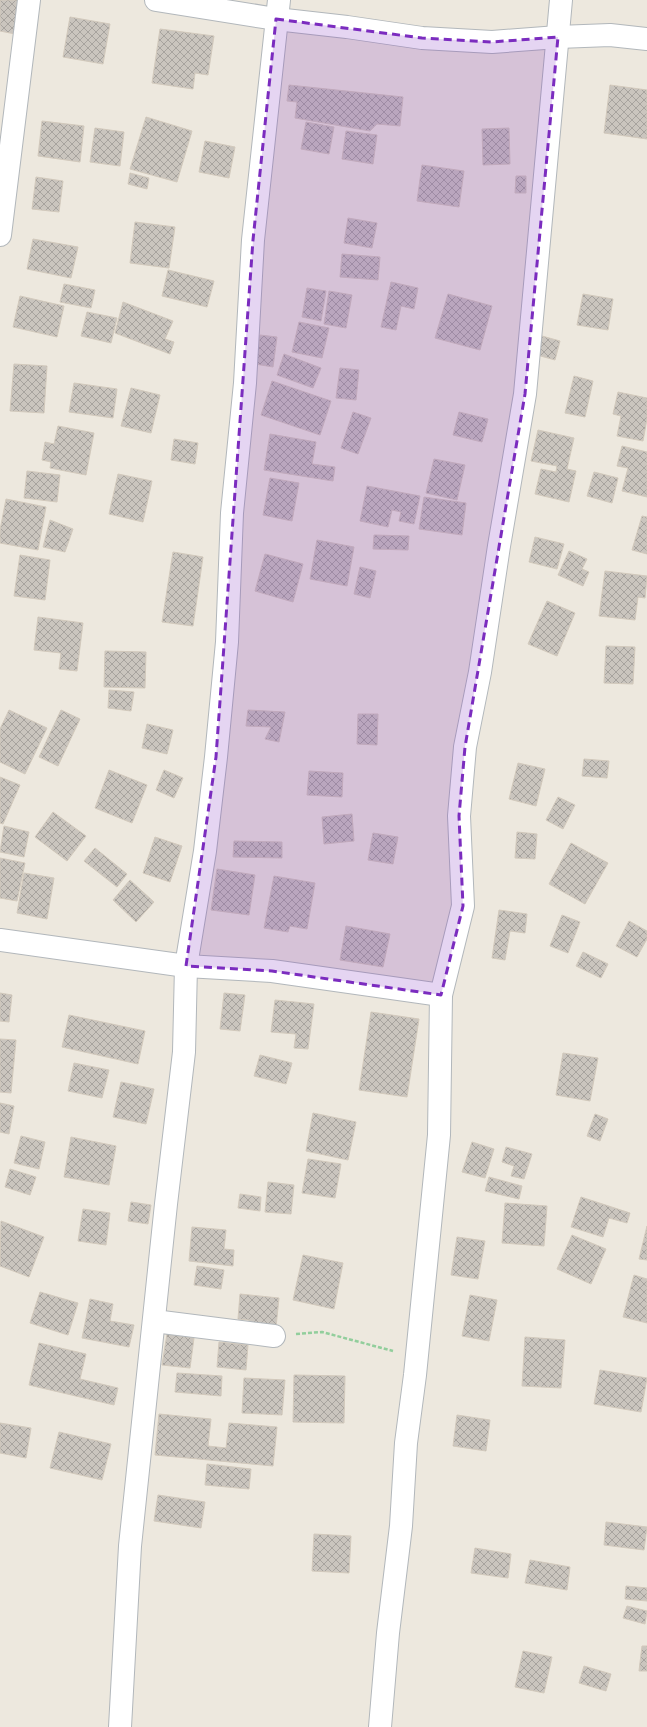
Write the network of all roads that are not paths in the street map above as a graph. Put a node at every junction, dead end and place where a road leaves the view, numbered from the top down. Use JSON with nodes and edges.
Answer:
{"nodes":[{"id":1,"x":29,"y":0,"type":"edge"},
{"id":2,"x":156,"y":0,"type":"edge"},
{"id":3,"x":561,"y":0,"type":"edge"},
{"id":4,"x":278,"y":10,"type":"edge"},
{"id":5,"x":558,"y":37,"type":"junction"},
{"id":6,"x":647,"y":39,"type":"edge"},
{"id":7,"x":0,"y":235,"type":"edge"},
{"id":8,"x":0,"y":940,"type":"edge"},
{"id":9,"x":186,"y":966,"type":"junction"},
{"id":10,"x":440,"y":995,"type":"junction"},
{"id":11,"x":154,"y":1321,"type":"junction"},
{"id":12,"x":274,"y":1336,"type":"road end"},
{"id":13,"x":120,"y":1727,"type":"edge"},
{"id":14,"x":380,"y":1727,"type":"edge"}],
"edges":[{"from":1,"to":7,"type":"street"},
{"from":2,"to":4,"type":"street"},
{"from":3,"to":5,"type":"street"},
{"from":4,"to":5,"type":"street"},
{"from":4,"to":9,"type":"street"},
{"from":5,"to":6,"type":"street"},
{"from":5,"to":10,"type":"street"},
{"from":8,"to":9,"type":"street"},
{"from":9,"to":10,"type":"street"},
{"from":9,"to":11,"type":"street"},
{"from":10,"to":14,"type":"street"},
{"from":11,"to":12,"type":"street"},
{"from":11,"to":13,"type":"street"}]}
